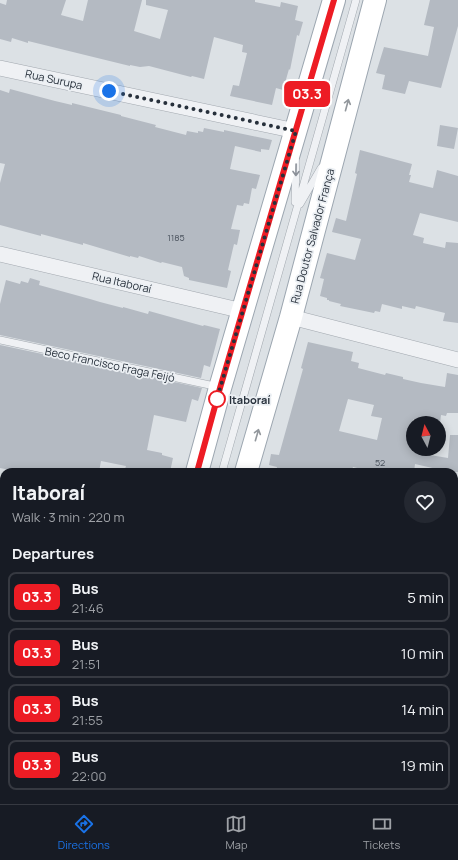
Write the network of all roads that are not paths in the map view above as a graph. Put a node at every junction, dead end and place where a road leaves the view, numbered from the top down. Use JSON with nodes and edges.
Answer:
{"nodes":[{"id":1,"x":334,"y":0,"type":"edge"},
{"id":2,"x":356,"y":0,"type":"edge"},
{"id":3,"x":375,"y":0,"type":"edge"},
{"id":4,"x":0,"y":68,"type":"edge"},
{"id":5,"x":296,"y":131,"type":"junction"},
{"id":6,"x":337,"y":142,"type":"junction"},
{"id":7,"x":295,"y":213,"type":"junction"},
{"id":8,"x":0,"y":254,"type":"edge"},
{"id":9,"x":243,"y":311,"type":"junction"},
{"id":10,"x":291,"y":317,"type":"junction"},
{"id":11,"x":0,"y":340,"type":"edge"},
{"id":12,"x":458,"y":360,"type":"edge"},
{"id":13,"x":220,"y":388,"type":"junction"},
{"id":14,"x":198,"y":468,"type":"edge"},
{"id":15,"x":223,"y":468,"type":"edge"},
{"id":16,"x":247,"y":468,"type":"edge"}],
"edges":[{"from":1,"to":5,"type":"main road"},
{"from":2,"to":7,"type":"lane"},
{"from":6,"to":3,"type":"main road","name":"Rua Doutor Salvador França","one_way":true},
{"from":4,"to":5,"type":"street","name":"Rua Surupa"},
{"from":5,"to":7,"type":"lane","one_way":true},
{"from":5,"to":9,"type":"main road"},
{"from":6,"to":7,"type":"lane"},
{"from":6,"to":10,"type":"main road","name":"Rua Doutor Salvador França"},
{"from":7,"to":15,"type":"lane"},
{"from":8,"to":9,"type":"street","name":"Rua Itaboraí"},
{"from":9,"to":13,"type":"main road"},
{"from":10,"to":12,"type":"street"},
{"from":16,"to":10,"type":"main road","name":"Rua Doutor Salvador França","one_way":true},
{"from":11,"to":13,"type":"lane","name":"Beco Francisco Fraga Feijó"},
{"from":13,"to":14,"type":"main road"}]}
